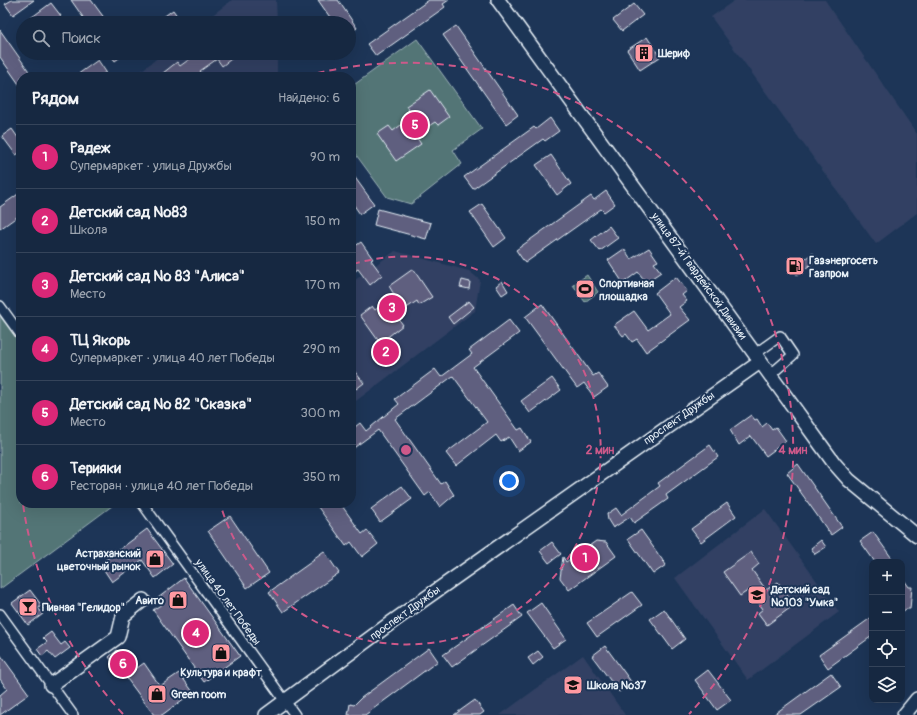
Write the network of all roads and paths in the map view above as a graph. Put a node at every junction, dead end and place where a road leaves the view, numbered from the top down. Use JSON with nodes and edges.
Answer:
{"nodes":[{"id":1,"x":498,"y":0,"type":"edge"},
{"id":2,"x":0,"y":306,"type":"edge"},
{"id":3,"x":16,"y":328,"type":"edge"},
{"id":4,"x":757,"y":358,"type":"junction"},
{"id":5,"x":770,"y":375,"type":"junction"},
{"id":6,"x":146,"y":508,"type":"edge"},
{"id":7,"x":917,"y":536,"type":"edge"},
{"id":8,"x":143,"y":600,"type":"dead end"},
{"id":9,"x":0,"y":614,"type":"edge"},
{"id":10,"x":51,"y":685,"type":"junction"},
{"id":11,"x":917,"y":699,"type":"edge"},
{"id":12,"x":285,"y":701,"type":"junction"},
{"id":13,"x":72,"y":715,"type":"edge"},
{"id":14,"x":266,"y":715,"type":"edge"},
{"id":15,"x":294,"y":715,"type":"edge"},
{"id":16,"x":904,"y":715,"type":"edge"}],
"edges":[{"from":1,"to":4,"type":"street","name":"улица 87-й Гвардейской Дивизии"},
{"from":2,"to":3,"type":"street"},
{"from":4,"to":5,"type":"street","name":"улица 87-й Гвардейской Дивизии"},
{"from":4,"to":5,"type":"street"},
{"from":4,"to":12,"type":"street","name":"проспект Дружбы"},
{"from":5,"to":7,"type":"street","name":"улица 87-й Гвардейской Дивизии"},
{"from":6,"to":12,"type":"street","name":"улица 40 лет Победы"},
{"from":8,"to":10,"type":"street"},
{"from":9,"to":10,"type":"street"},
{"from":10,"to":13,"type":"street"},
{"from":11,"to":16,"type":"street"},
{"from":12,"to":14,"type":"street","name":"проспект Дружбы"},
{"from":12,"to":15,"type":"street","name":"улица 40 лет Победы"}]}
